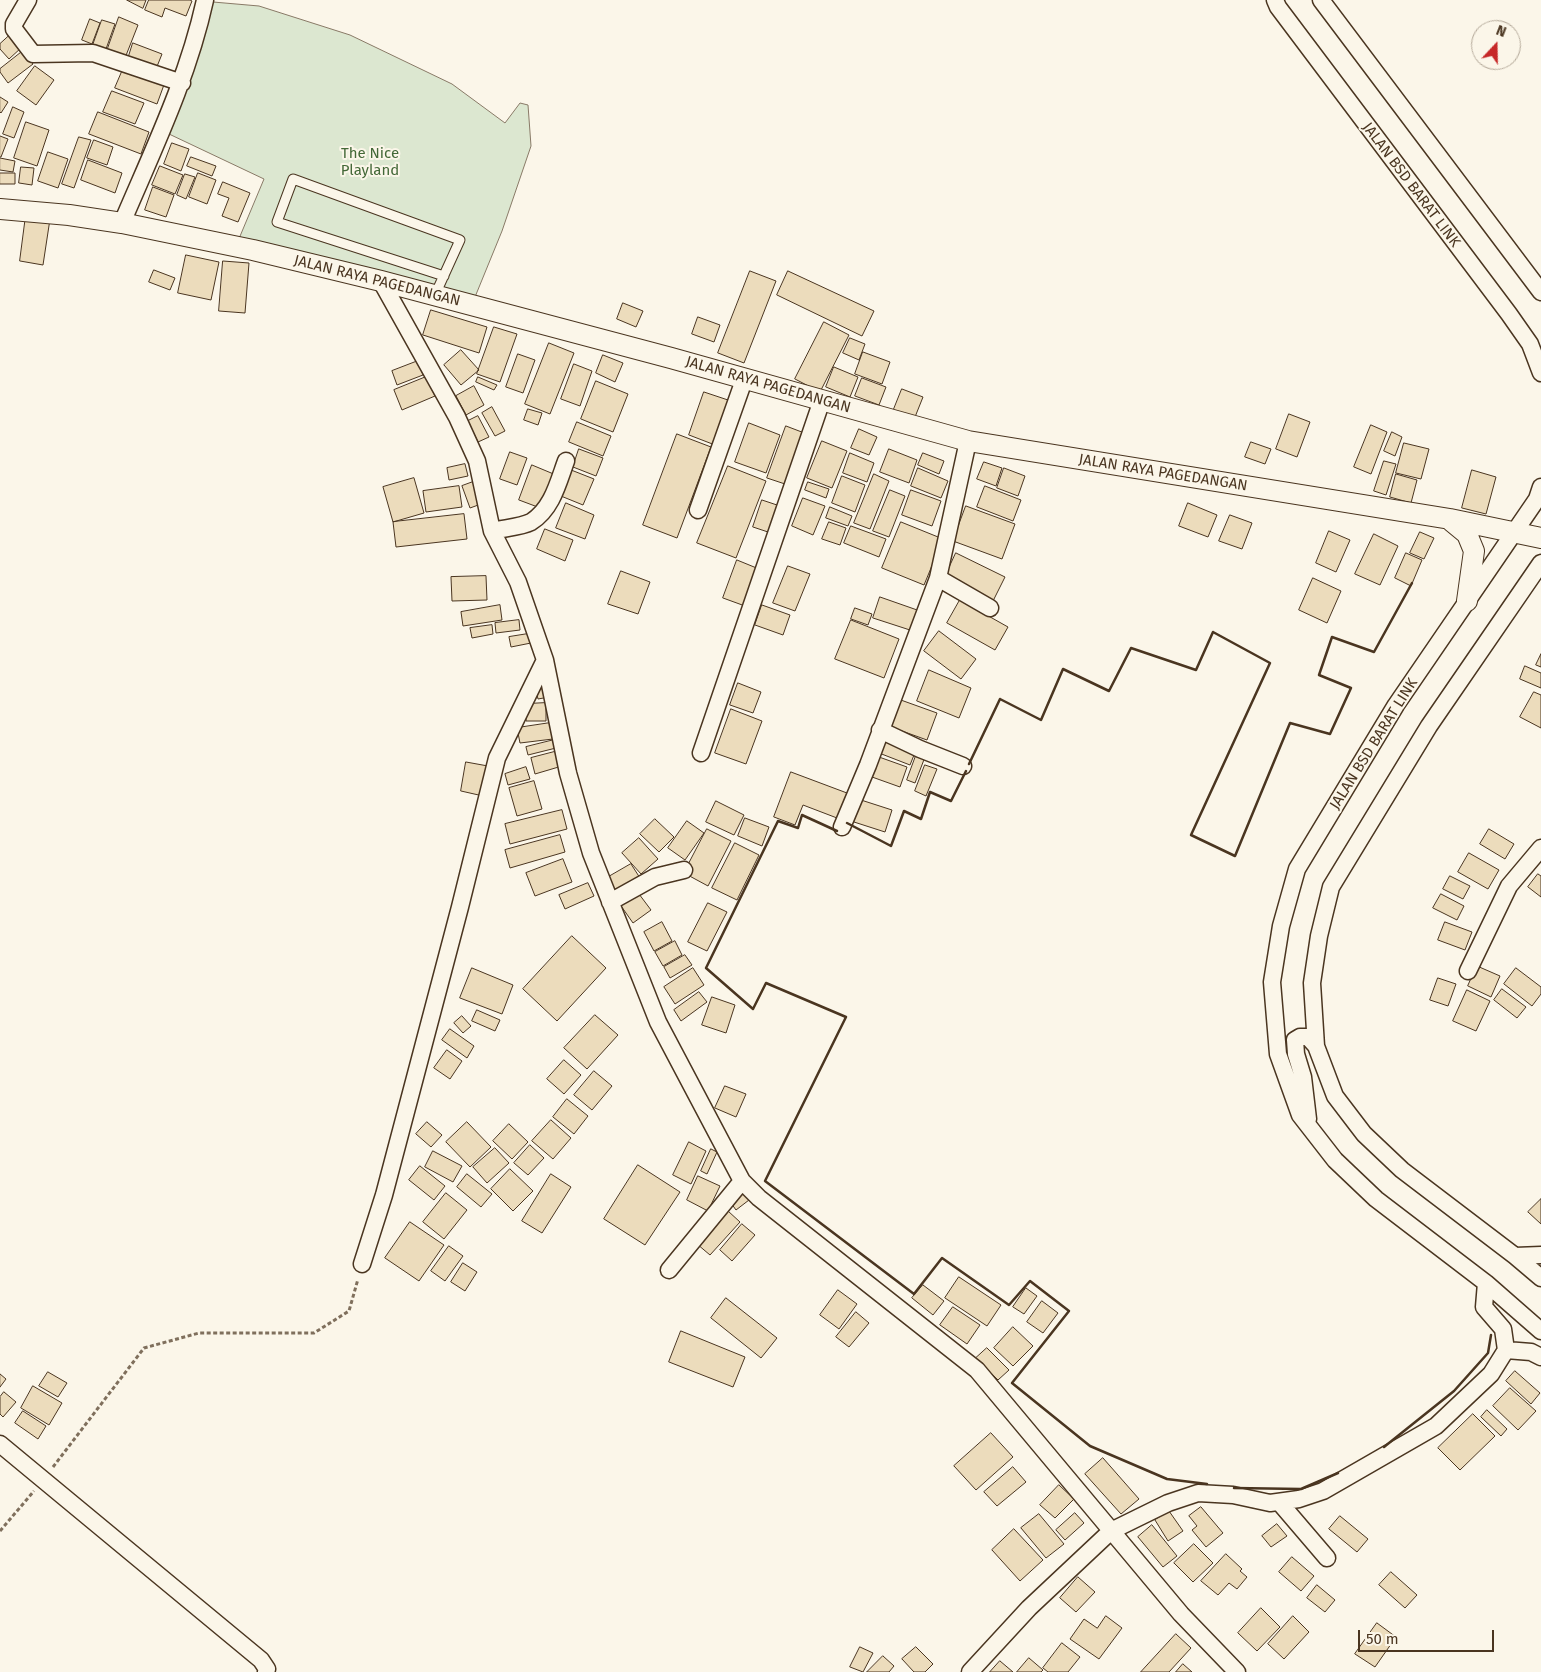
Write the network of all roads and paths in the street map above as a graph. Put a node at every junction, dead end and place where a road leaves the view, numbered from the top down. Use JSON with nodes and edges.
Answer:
{"nodes":[{"id":1,"x":28,"y":0,"type":"edge"},
{"id":2,"x":205,"y":0,"type":"edge"},
{"id":3,"x":1275,"y":0,"type":"edge"},
{"id":4,"x":1321,"y":0,"type":"edge"},
{"id":5,"x":182,"y":83,"type":"junction"},
{"id":6,"x":0,"y":209,"type":"edge"},
{"id":7,"x":122,"y":224,"type":"junction"},
{"id":8,"x":444,"y":276,"type":"junction"},
{"id":9,"x":381,"y":281,"type":"junction"},
{"id":10,"x":1541,"y":292,"type":"edge"},
{"id":11,"x":435,"y":295,"type":"junction"},
{"id":12,"x":1541,"y":373,"type":"edge"},
{"id":13,"x":744,"y":380,"type":"junction"},
{"id":14,"x":822,"y":400,"type":"junction"},
{"id":15,"x":968,"y":441,"type":"junction"},
{"id":16,"x":566,"y":461,"type":"dead end"},
{"id":17,"x":1541,"y":486,"type":"edge"},
{"id":18,"x":698,"y":510,"type":"dead end"},
{"id":19,"x":1450,"y":519,"type":"junction"},
{"id":20,"x":492,"y":531,"type":"junction"},
{"id":21,"x":1514,"y":532,"type":"junction"},
{"id":22,"x":1541,"y":538,"type":"edge"},
{"id":23,"x":1541,"y":563,"type":"edge"},
{"id":24,"x":938,"y":578,"type":"junction"},
{"id":25,"x":1467,"y":601,"type":"junction"},
{"id":26,"x":990,"y":608,"type":"dead end"},
{"id":27,"x":545,"y":660,"type":"junction"},
{"id":28,"x":880,"y":730,"type":"junction"},
{"id":29,"x":701,"y":753,"type":"dead end"},
{"id":30,"x":963,"y":766,"type":"dead end"},
{"id":31,"x":842,"y":827,"type":"dead end"},
{"id":32,"x":1541,"y":848,"type":"edge"},
{"id":33,"x":684,"y":870,"type":"dead end"},
{"id":34,"x":610,"y":902,"type":"junction"},
{"id":35,"x":1468,"y":971,"type":"dead end"},
{"id":36,"x":1316,"y":1046,"type":"junction"},
{"id":37,"x":1309,"y":1126,"type":"junction"},
{"id":38,"x":742,"y":1181,"type":"junction"},
{"id":39,"x":1541,"y":1255,"type":"edge"},
{"id":40,"x":1516,"y":1256,"type":"junction"},
{"id":41,"x":362,"y":1264,"type":"joint"},
{"id":42,"x":669,"y":1270,"type":"dead end"},
{"id":43,"x":1541,"y":1278,"type":"edge"},
{"id":44,"x":1486,"y":1283,"type":"junction"},
{"id":45,"x":1541,"y":1331,"type":"edge"},
{"id":46,"x":1506,"y":1350,"type":"junction"},
{"id":47,"x":1541,"y":1357,"type":"edge"},
{"id":48,"x":0,"y":1444,"type":"edge"},
{"id":49,"x":43,"y":1479,"type":"junction"},
{"id":50,"x":1280,"y":1503,"type":"junction"},
{"id":51,"x":0,"y":1531,"type":"edge"},
{"id":52,"x":1111,"y":1531,"type":"junction"},
{"id":53,"x":1327,"y":1558,"type":"dead end"},
{"id":54,"x":266,"y":1672,"type":"edge"},
{"id":55,"x":970,"y":1672,"type":"edge"},
{"id":56,"x":1237,"y":1672,"type":"edge"}],
"edges":[{"from":1,"to":5,"type":"street"},
{"from":2,"to":5,"type":"street"},
{"from":3,"to":12,"type":"street","name":"JALAN BSD BARAT LINK"},
{"from":4,"to":10,"type":"street"},
{"from":5,"to":7,"type":"street"},
{"from":6,"to":7,"type":"street","name":"JALAN RAYA PAGEDANGAN"},
{"from":7,"to":9,"type":"street","name":"JALAN RAYA PAGEDANGAN"},
{"from":8,"to":8,"type":"lane"},
{"from":8,"to":11,"type":"lane"},
{"from":9,"to":11,"type":"street","name":"JALAN RAYA PAGEDANGAN"},
{"from":9,"to":20,"type":"street"},
{"from":11,"to":13,"type":"street","name":"JALAN RAYA PAGEDANGAN"},
{"from":13,"to":14,"type":"street","name":"JALAN RAYA PAGEDANGAN"},
{"from":13,"to":18,"type":"street"},
{"from":14,"to":15,"type":"street","name":"JALAN RAYA PAGEDANGAN"},
{"from":14,"to":29,"type":"street"},
{"from":15,"to":19,"type":"street","name":"JALAN RAYA PAGEDANGAN"},
{"from":15,"to":24,"type":"street"},
{"from":16,"to":20,"type":"street"},
{"from":17,"to":21,"type":"street","name":"JALAN BSD BARAT LINK"},
{"from":19,"to":21,"type":"street","name":"JALAN RAYA PAGEDANGAN"},
{"from":19,"to":25,"type":"street"},
{"from":20,"to":27,"type":"street"},
{"from":21,"to":22,"type":"street","name":"JALAN RAYA PAGEDANGAN"},
{"from":21,"to":25,"type":"street","name":"JALAN BSD BARAT LINK"},
{"from":23,"to":36,"type":"street"},
{"from":24,"to":26,"type":"street"},
{"from":24,"to":28,"type":"street"},
{"from":25,"to":37,"type":"street","name":"JALAN BSD BARAT LINK"},
{"from":27,"to":34,"type":"street"},
{"from":27,"to":41,"type":"street"},
{"from":28,"to":30,"type":"street"},
{"from":28,"to":31,"type":"street"},
{"from":32,"to":35,"type":"street"},
{"from":33,"to":34,"type":"street"},
{"from":34,"to":38,"type":"street"},
{"from":36,"to":37,"type":"street"},
{"from":36,"to":40,"type":"street"},
{"from":37,"to":44,"type":"street","name":"JALAN BSD BARAT LINK"},
{"from":38,"to":42,"type":"street"},
{"from":38,"to":52,"type":"street"},
{"from":39,"to":40,"type":"street"},
{"from":40,"to":43,"type":"street"},
{"from":41,"to":49,"type":"path"},
{"from":44,"to":45,"type":"street","name":"JALAN BSD BARAT LINK"},
{"from":44,"to":46,"type":"street"},
{"from":46,"to":47,"type":"street"},
{"from":46,"to":50,"type":"street"},
{"from":48,"to":49,"type":"street"},
{"from":49,"to":51,"type":"path"},
{"from":49,"to":54,"type":"street"},
{"from":50,"to":52,"type":"street"},
{"from":50,"to":53,"type":"street"},
{"from":52,"to":55,"type":"street"},
{"from":52,"to":56,"type":"street"}]}
